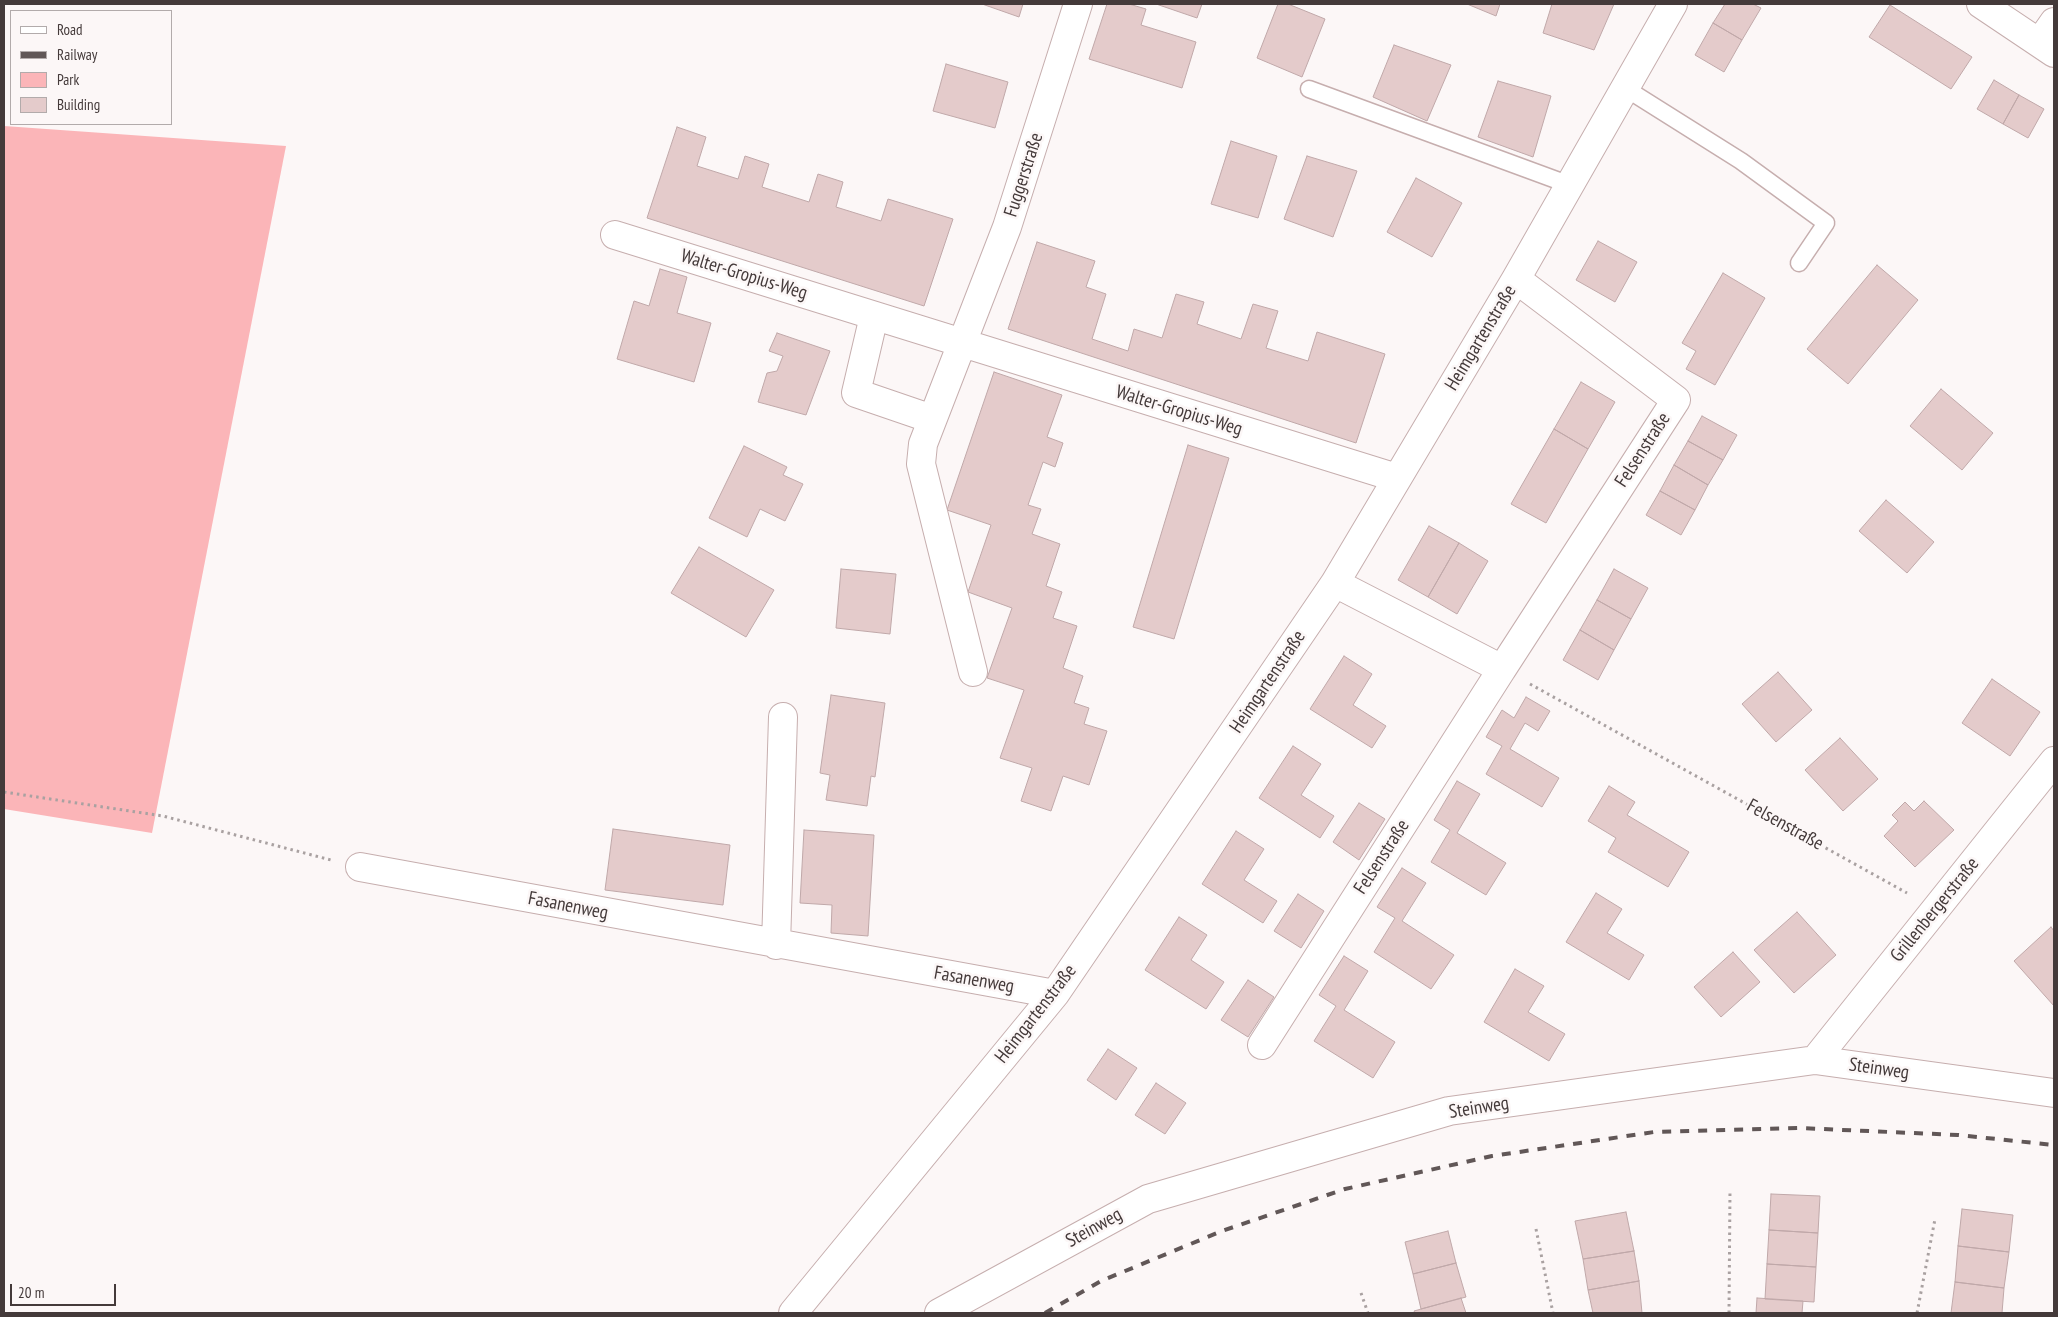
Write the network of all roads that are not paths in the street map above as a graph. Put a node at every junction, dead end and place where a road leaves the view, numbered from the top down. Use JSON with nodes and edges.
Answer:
{"nodes":[{"id":1,"x":1078,"y":4,"type":"edge"},
{"id":2,"x":1674,"y":4,"type":"edge"},
{"id":3,"x":1981,"y":4,"type":"edge"},
{"id":4,"x":2050,"y":39,"type":"edge"},
{"id":5,"x":1625,"y":88,"type":"junction"},
{"id":6,"x":1309,"y":89,"type":"dead end"},
{"id":7,"x":1570,"y":185,"type":"junction"},
{"id":8,"x":614,"y":235,"type":"dead end"},
{"id":9,"x":1799,"y":263,"type":"dead end"},
{"id":10,"x":1516,"y":279,"type":"junction"},
{"id":11,"x":874,"y":316,"type":"junction"},
{"id":12,"x":961,"y":343,"type":"junction"},
{"id":13,"x":932,"y":419,"type":"junction"},
{"id":14,"x":1397,"y":478,"type":"junction"},
{"id":15,"x":1335,"y":583,"type":"junction"},
{"id":16,"x":1502,"y":670,"type":"junction"},
{"id":17,"x":973,"y":672,"type":"dead end"},
{"id":18,"x":783,"y":717,"type":"dead end"},
{"id":19,"x":2054,"y":761,"type":"edge"},
{"id":20,"x":360,"y":867,"type":"road end"},
{"id":21,"x":776,"y":945,"type":"junction"},
{"id":22,"x":1055,"y":994,"type":"junction"},
{"id":23,"x":1262,"y":1045,"type":"dead end"},
{"id":24,"x":1815,"y":1060,"type":"junction"},
{"id":25,"x":2054,"y":1093,"type":"edge"},
{"id":26,"x":793,"y":1313,"type":"edge"},
{"id":27,"x":939,"y":1313,"type":"edge"}],
"edges":[{"from":1,"to":12,"type":"street","name":"Fuggerstraße"},
{"from":2,"to":5,"type":"street","name":"Heimgartenstraße"},
{"from":3,"to":4,"type":"street"},
{"from":5,"to":7,"type":"street","name":"Heimgartenstraße"},
{"from":5,"to":9,"type":"lane"},
{"from":6,"to":7,"type":"lane"},
{"from":7,"to":10,"type":"street","name":"Heimgartenstraße"},
{"from":8,"to":11,"type":"street","name":"Walter-Gropius-Weg"},
{"from":10,"to":14,"type":"street","name":"Heimgartenstraße"},
{"from":10,"to":16,"type":"street","name":"Felsenstraße"},
{"from":11,"to":12,"type":"street","name":"Walter-Gropius-Weg"},
{"from":11,"to":13,"type":"street"},
{"from":12,"to":13,"type":"street"},
{"from":12,"to":14,"type":"street","name":"Walter-Gropius-Weg"},
{"from":13,"to":17,"type":"street"},
{"from":14,"to":15,"type":"street","name":"Heimgartenstraße"},
{"from":15,"to":16,"type":"street"},
{"from":15,"to":22,"type":"street","name":"Heimgartenstraße"},
{"from":16,"to":23,"type":"street","name":"Felsenstraße"},
{"from":18,"to":21,"type":"street"},
{"from":19,"to":24,"type":"street","name":"Grillenbergerstraße"},
{"from":20,"to":21,"type":"street","name":"Fasanenweg"},
{"from":21,"to":22,"type":"street","name":"Fasanenweg"},
{"from":22,"to":26,"type":"street","name":"Heimgartenstraße"},
{"from":24,"to":25,"type":"street","name":"Steinweg"},
{"from":24,"to":27,"type":"street","name":"Steinweg"}]}
